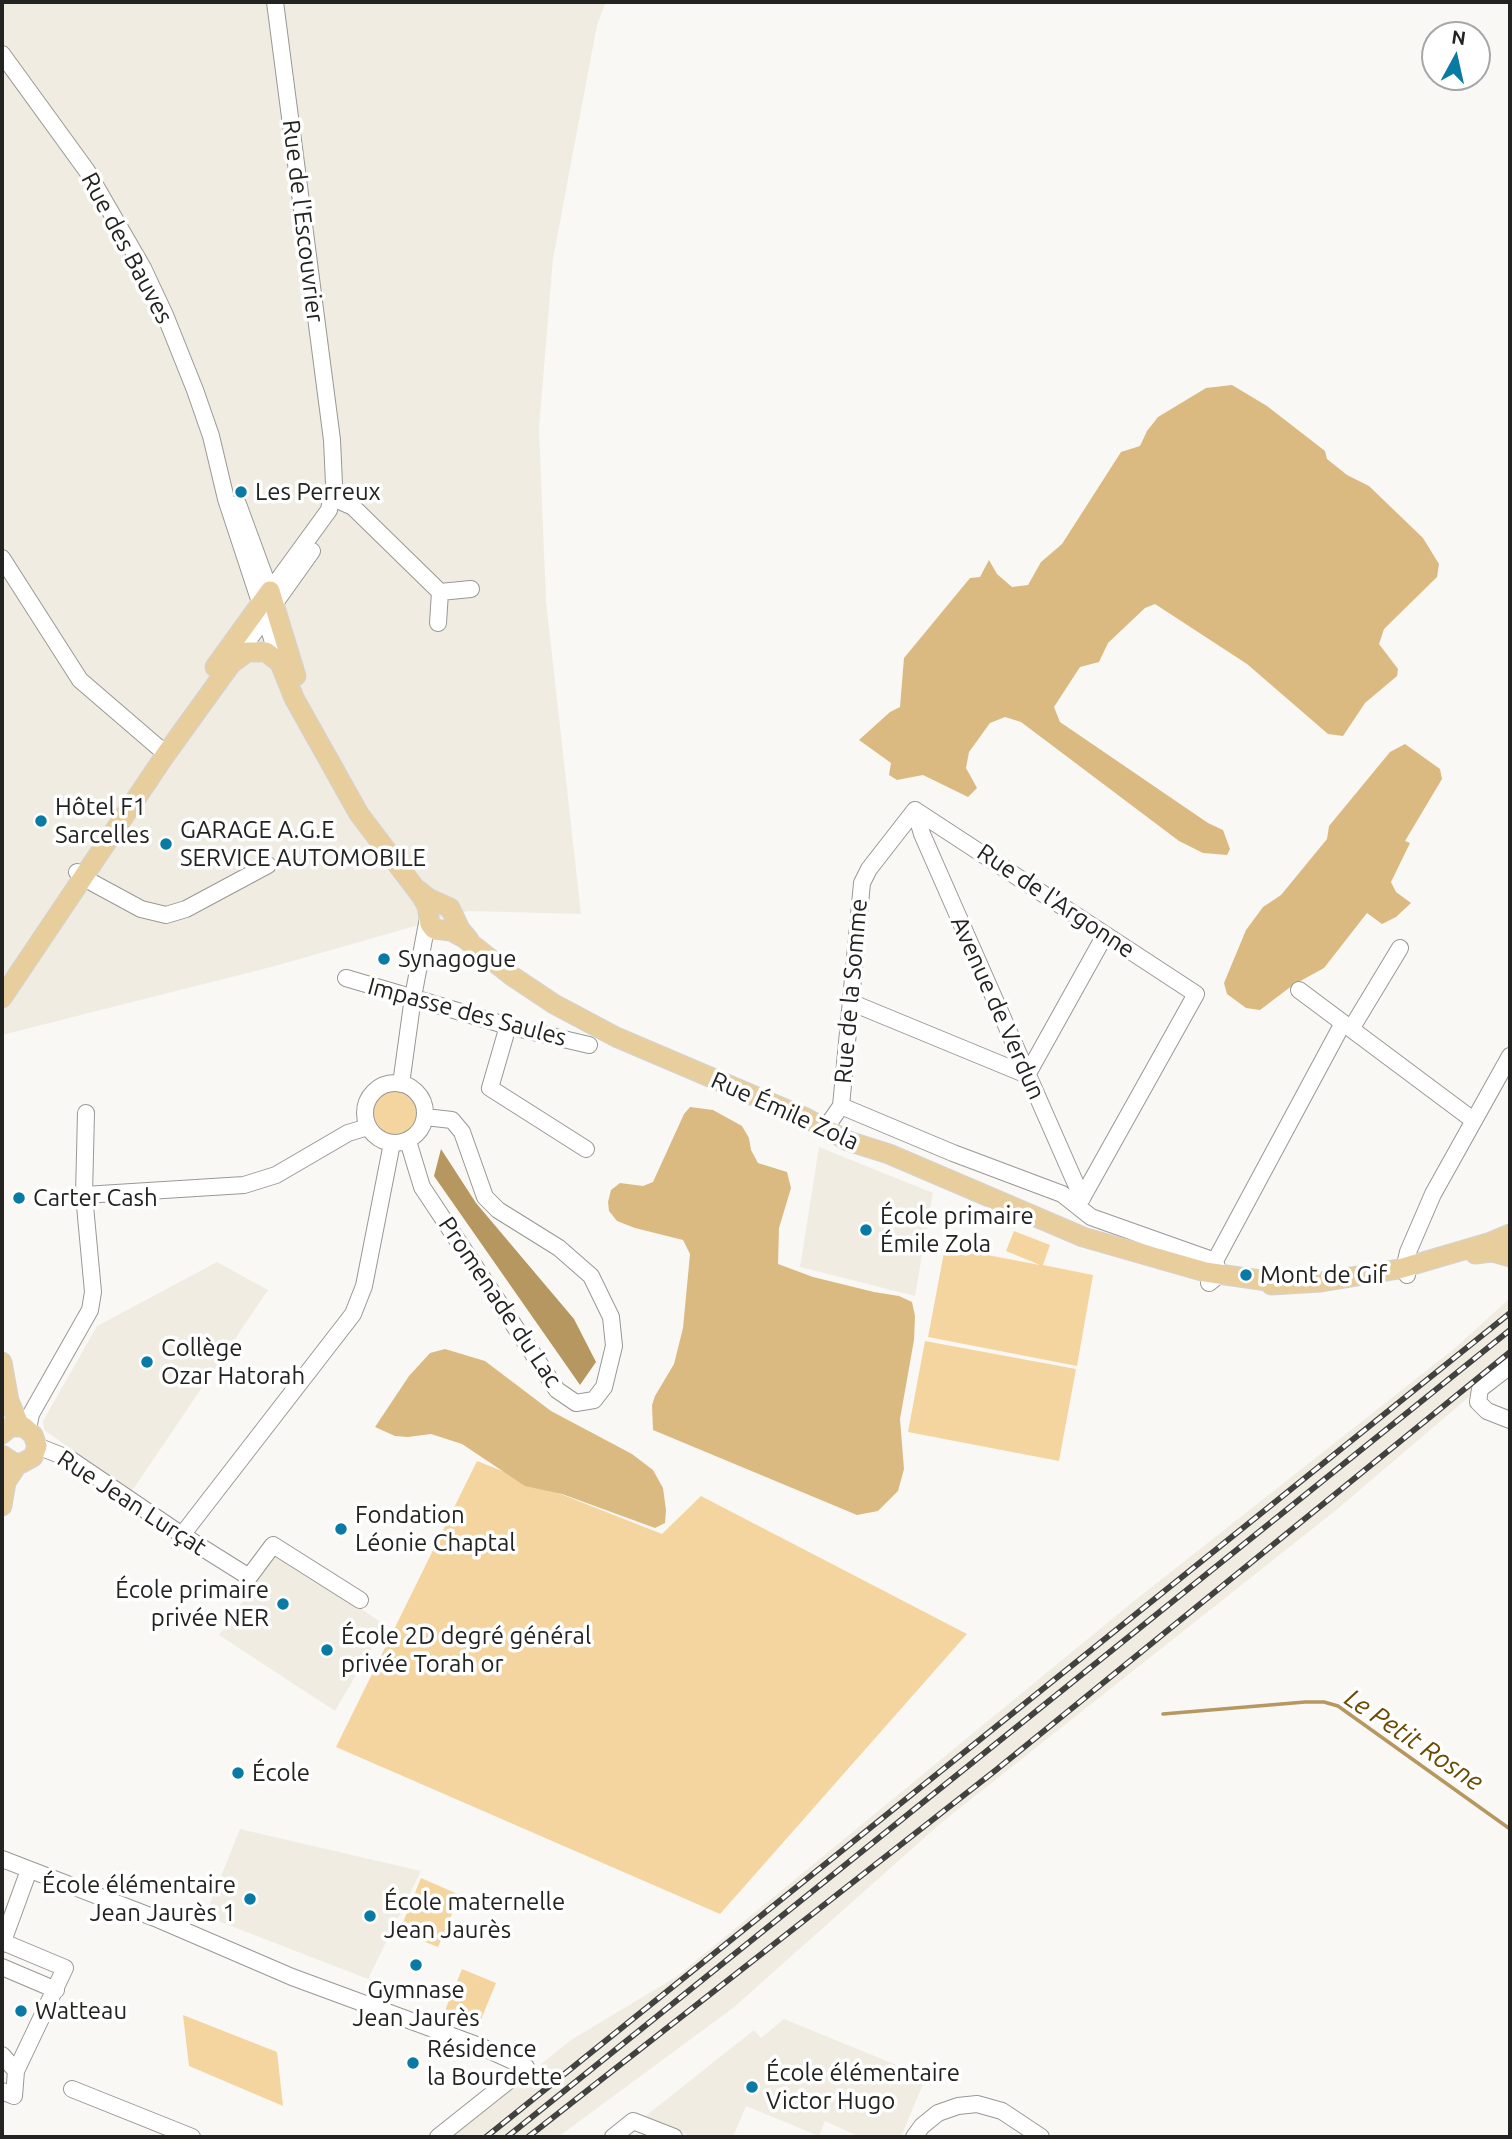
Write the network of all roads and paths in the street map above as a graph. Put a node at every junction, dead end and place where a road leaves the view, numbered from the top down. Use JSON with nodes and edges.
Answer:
{"nodes":[{"id":1,"x":275,"y":2,"type":"edge"},
{"id":2,"x":2,"y":54,"type":"edge"},
{"id":3,"x":218,"y":460,"type":"junction"},
{"id":4,"x":336,"y":504,"type":"junction"},
{"id":5,"x":2,"y":558,"type":"edge"},
{"id":6,"x":259,"y":558,"type":"junction"},
{"id":7,"x":293,"y":560,"type":"junction"},
{"id":8,"x":471,"y":589,"type":"dead end"},
{"id":9,"x":440,"y":592,"type":"junction"},
{"id":10,"x":268,"y":608,"type":"junction"},
{"id":11,"x":438,"y":623,"type":"dead end"},
{"id":12,"x":280,"y":663,"type":"junction"},
{"id":13,"x":231,"y":664,"type":"junction"},
{"id":14,"x":307,"y":722,"type":"junction"},
{"id":15,"x":163,"y":750,"type":"junction"},
{"id":16,"x":915,"y":810,"type":"junction"},
{"id":17,"x":268,"y":864,"type":"dead end"},
{"id":18,"x":81,"y":875,"type":"junction"},
{"id":19,"x":439,"y":919,"type":"junction"},
{"id":20,"x":1105,"y":934,"type":"junction"},
{"id":21,"x":1400,"y":948,"type":"dead end"},
{"id":22,"x":346,"y":978,"type":"dead end"},
{"id":23,"x":2,"y":981,"type":"edge"},
{"id":24,"x":1299,"y":990,"type":"dead end"},
{"id":25,"x":413,"y":997,"type":"junction"},
{"id":26,"x":2,"y":998,"type":"edge"},
{"id":27,"x":850,"y":1002,"type":"junction"},
{"id":28,"x":508,"y":1026,"type":"junction"},
{"id":29,"x":1347,"y":1026,"type":"junction"},
{"id":30,"x":589,"y":1045,"type":"dead end"},
{"id":31,"x":1510,"y":1056,"type":"edge"},
{"id":32,"x":1027,"y":1075,"type":"junction"},
{"id":33,"x":401,"y":1084,"type":"junction"},
{"id":34,"x":841,"y":1106,"type":"junction"},
{"id":35,"x":86,"y":1113,"type":"dead end"},
{"id":36,"x":425,"y":1117,"type":"junction"},
{"id":37,"x":1473,"y":1120,"type":"junction"},
{"id":38,"x":368,"y":1127,"type":"junction"},
{"id":39,"x":825,"y":1129,"type":"junction"},
{"id":40,"x":400,"y":1142,"type":"junction"},
{"id":41,"x":586,"y":1149,"type":"dead end"},
{"id":42,"x":84,"y":1195,"type":"junction"},
{"id":43,"x":1079,"y":1200,"type":"junction"},
{"id":44,"x":1509,"y":1241,"type":"edge"},
{"id":45,"x":1406,"y":1271,"type":"junction"},
{"id":46,"x":1214,"y":1273,"type":"junction"},
{"id":47,"x":2,"y":1362,"type":"edge"},
{"id":48,"x":1510,"y":1366,"type":"edge"},
{"id":49,"x":2,"y":1397,"type":"edge"},
{"id":50,"x":1510,"y":1420,"type":"edge"},
{"id":51,"x":18,"y":1433,"type":"edge"},
{"id":52,"x":10,"y":1460,"type":"edge"},
{"id":53,"x":2,"y":1506,"type":"edge"},
{"id":54,"x":182,"y":1535,"type":"junction"},
{"id":55,"x":360,"y":1600,"type":"dead end"},
{"id":56,"x":2,"y":1859,"type":"edge"},
{"id":57,"x":29,"y":1870,"type":"junction"},
{"id":58,"x":2,"y":1943,"type":"edge"},
{"id":59,"x":2,"y":1967,"type":"edge"},
{"id":60,"x":56,"y":1990,"type":"junction"},
{"id":61,"x":2,"y":2055,"type":"edge"},
{"id":62,"x":16,"y":2071,"type":"junction"},
{"id":63,"x":72,"y":2089,"type":"dead end"},
{"id":64,"x":2,"y":2091,"type":"edge"},
{"id":65,"x":191,"y":2137,"type":"edge"},
{"id":66,"x":438,"y":2137,"type":"edge"},
{"id":67,"x":613,"y":2137,"type":"edge"},
{"id":68,"x":674,"y":2137,"type":"edge"},
{"id":69,"x":914,"y":2137,"type":"edge"},
{"id":70,"x":1041,"y":2137,"type":"edge"}],
"edges":[{"from":1,"to":4,"type":"street","name":"Rue de l'Escouvrier"},
{"from":2,"to":3,"type":"street","name":"Rue des Bauves"},
{"from":3,"to":6,"type":"street","name":"Rue des Bauves"},
{"from":3,"to":10,"type":"street","name":"Rue des Bauves"},
{"from":4,"to":7,"type":"street"},
{"from":4,"to":9,"type":"street"},
{"from":4,"to":10,"type":"street"},
{"from":5,"to":15,"type":"street"},
{"from":6,"to":7,"type":"street"},
{"from":6,"to":10,"type":"street","name":"Rue des Bauves"},
{"from":7,"to":10,"type":"street"},
{"from":8,"to":9,"type":"street"},
{"from":9,"to":11,"type":"street"},
{"from":10,"to":12,"type":"street","name":"Rue Émile Zola"},
{"from":10,"to":13,"type":"street"},
{"from":10,"to":14,"type":"main road","name":"Rue Émile Zola"},
{"from":10,"to":15,"type":"main road"},
{"from":12,"to":13,"type":"main road"},
{"from":12,"to":14,"type":"main road","name":"Rue Émile Zola"},
{"from":13,"to":15,"type":"main road"},
{"from":14,"to":19,"type":"main road","name":"Rue Émile Zola"},
{"from":15,"to":18,"type":"main road"},
{"from":16,"to":20,"type":"street","name":"Rue de l'Argonne"},
{"from":16,"to":27,"type":"street","name":"Rue de la Somme"},
{"from":16,"to":32,"type":"street","name":"Avenue de Verdun"},
{"from":17,"to":18,"type":"street"},
{"from":18,"to":23,"type":"main road"},
{"from":18,"to":26,"type":"main road"},
{"from":19,"to":25,"type":"street"},
{"from":19,"to":39,"type":"main road","name":"Rue Émile Zola"},
{"from":20,"to":32,"type":"street"},
{"from":20,"to":43,"type":"street","name":"Rue de l'Argonne"},
{"from":21,"to":29,"type":"street"},
{"from":22,"to":25,"type":"street","name":"Impasse des Saules"},
{"from":24,"to":29,"type":"street"},
{"from":25,"to":28,"type":"street","name":"Impasse des Saules"},
{"from":25,"to":33,"type":"street"},
{"from":27,"to":32,"type":"street"},
{"from":27,"to":34,"type":"street","name":"Rue de la Somme"},
{"from":28,"to":30,"type":"street","name":"Impasse des Saules"},
{"from":28,"to":41,"type":"street"},
{"from":29,"to":37,"type":"street"},
{"from":29,"to":46,"type":"street"},
{"from":31,"to":37,"type":"street"},
{"from":32,"to":43,"type":"street","name":"Avenue de Verdun"},
{"from":33,"to":36,"type":"street"},
{"from":33,"to":38,"type":"street"},
{"from":34,"to":39,"type":"street"},
{"from":34,"to":43,"type":"street"},
{"from":35,"to":42,"type":"street"},
{"from":36,"to":40,"type":"street"},
{"from":36,"to":40,"type":"street","name":"Promenade du Lac"},
{"from":37,"to":45,"type":"street"},
{"from":38,"to":40,"type":"street"},
{"from":38,"to":42,"type":"street"},
{"from":39,"to":46,"type":"main road","name":"Rue Émile Zola"},
{"from":40,"to":54,"type":"street"},
{"from":42,"to":51,"type":"street"},
{"from":43,"to":46,"type":"street"},
{"from":44,"to":45,"type":"main road","name":"Rue Émile Zola"},
{"from":45,"to":46,"type":"main road","name":"Rue Émile Zola"},
{"from":47,"to":51,"type":"main road"},
{"from":48,"to":50,"type":"street"},
{"from":49,"to":51,"type":"main road"},
{"from":51,"to":52,"type":"main road"},
{"from":51,"to":54,"type":"street","name":"Rue Jean Lurçat"},
{"from":52,"to":53,"type":"main road"},
{"from":54,"to":55,"type":"street","name":"Rue Jean Lurçat"},
{"from":56,"to":57,"type":"street"},
{"from":57,"to":58,"type":"street"},
{"from":57,"to":66,"type":"street"},
{"from":58,"to":60,"type":"street"},
{"from":59,"to":60,"type":"street"},
{"from":60,"to":62,"type":"street"},
{"from":61,"to":62,"type":"street"},
{"from":62,"to":64,"type":"street"},
{"from":63,"to":65,"type":"street"},
{"from":67,"to":68,"type":"street"},
{"from":69,"to":70,"type":"street"}]}
